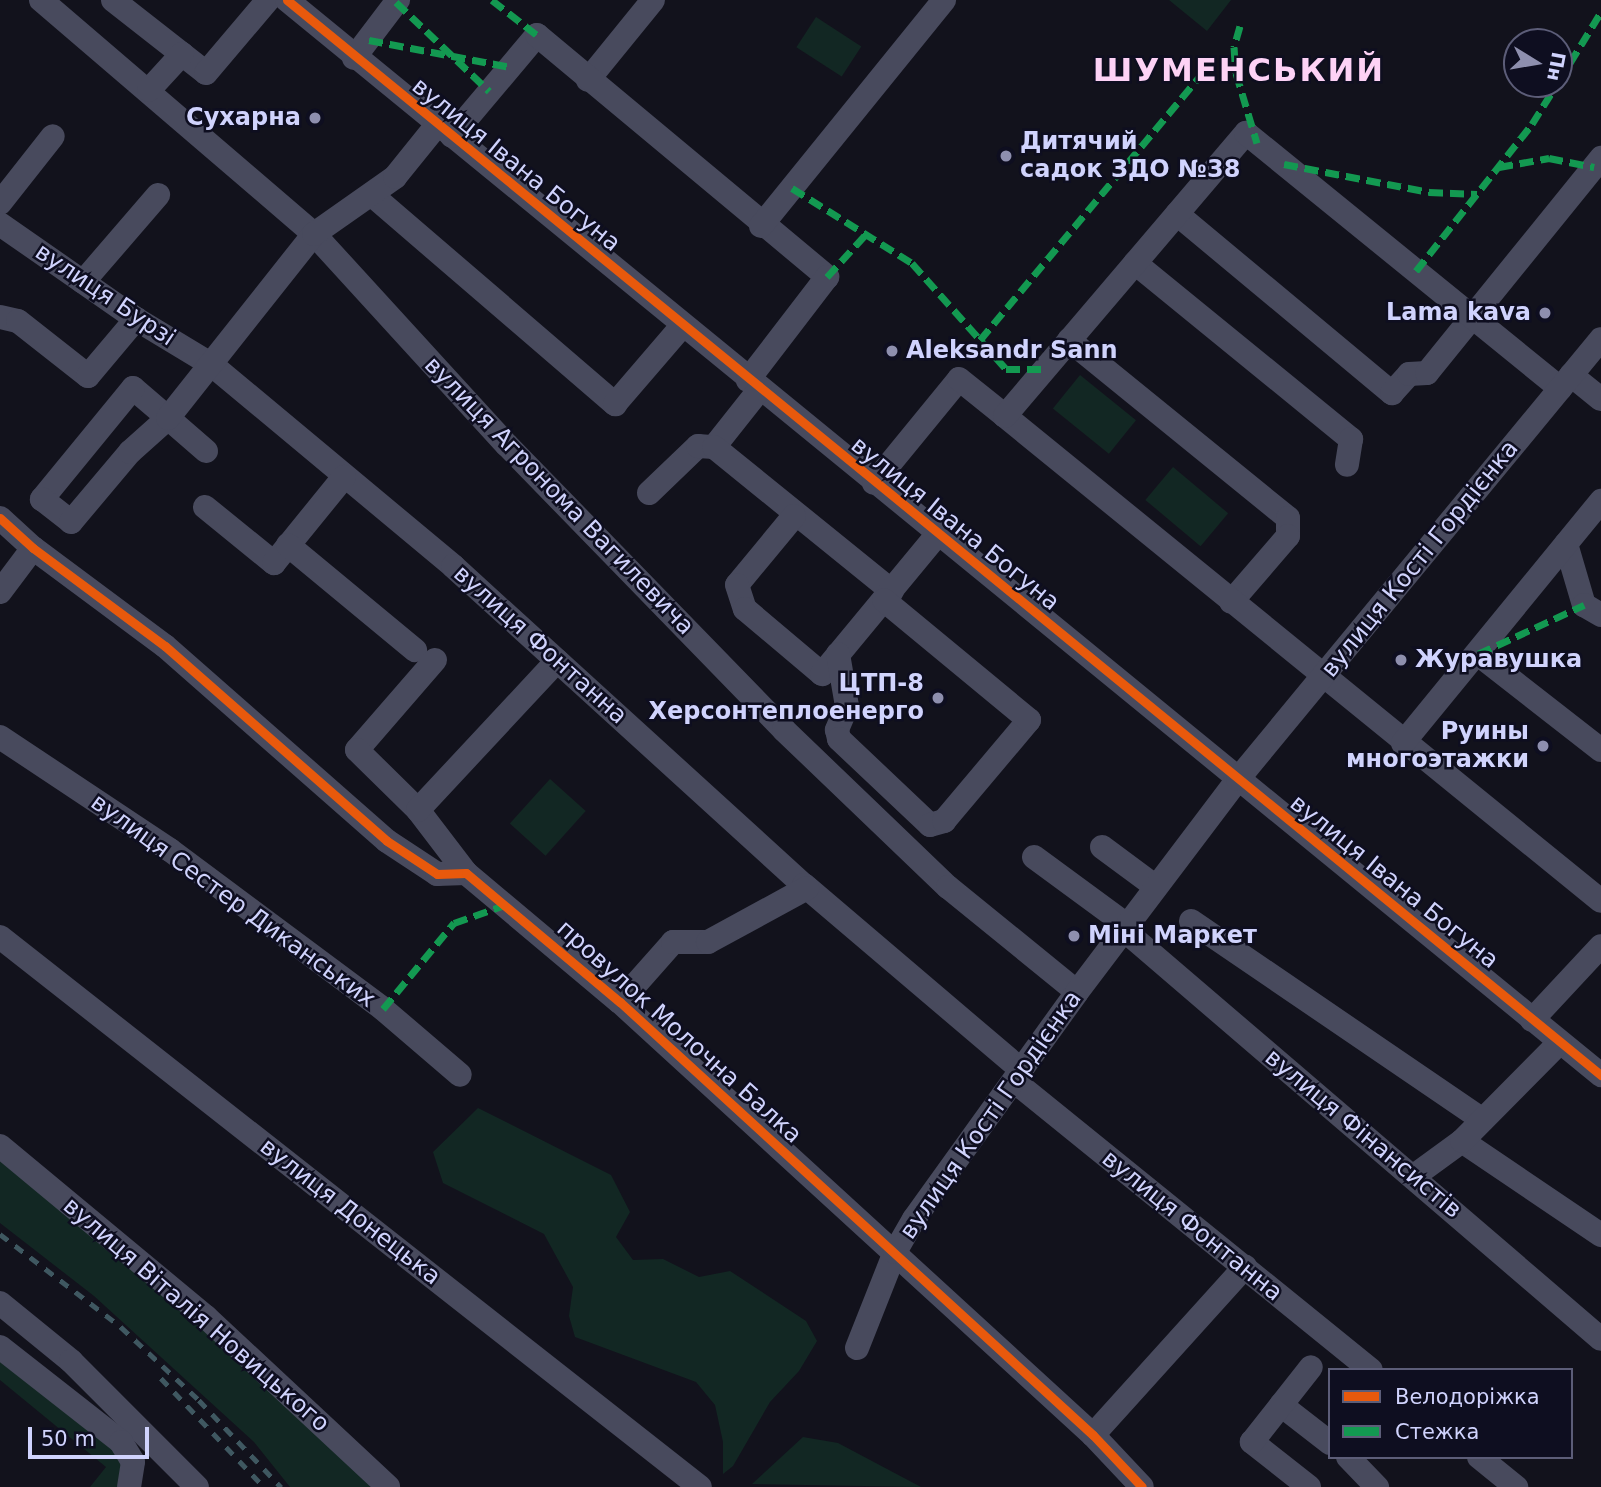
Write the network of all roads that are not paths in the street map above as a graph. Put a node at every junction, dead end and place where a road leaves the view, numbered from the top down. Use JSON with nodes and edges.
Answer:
{"nodes":[{"id":1,"x":41,"y":0,"type":"edge"},
{"id":2,"x":113,"y":0,"type":"edge"},
{"id":3,"x":268,"y":0,"type":"edge"},
{"id":4,"x":287,"y":0,"type":"edge"},
{"id":5,"x":398,"y":0,"type":"edge"},
{"id":6,"x":653,"y":0,"type":"edge"},
{"id":7,"x":944,"y":0,"type":"edge"},
{"id":8,"x":182,"y":54,"type":"junction"},
{"id":9,"x":354,"y":58,"type":"junction"},
{"id":10,"x":589,"y":80,"type":"junction"},
{"id":11,"x":149,"y":90,"type":"junction"},
{"id":12,"x":444,"y":130,"type":"junction"},
{"id":13,"x":52,"y":136,"type":"dead end"},
{"id":14,"x":1601,"y":158,"type":"edge"},
{"id":15,"x":158,"y":195,"type":"dead end"},
{"id":16,"x":372,"y":195,"type":"junction"},
{"id":17,"x":0,"y":203,"type":"edge"},
{"id":18,"x":1177,"y":214,"type":"junction"},
{"id":19,"x":0,"y":224,"type":"edge"},
{"id":20,"x":761,"y":226,"type":"junction"},
{"id":21,"x":314,"y":233,"type":"junction"},
{"id":22,"x":1135,"y":263,"type":"junction"},
{"id":23,"x":83,"y":282,"type":"junction"},
{"id":24,"x":0,"y":317,"type":"edge"},
{"id":25,"x":1472,"y":317,"type":"junction"},
{"id":26,"x":136,"y":319,"type":"junction"},
{"id":27,"x":682,"y":326,"type":"junction"},
{"id":28,"x":1601,"y":339,"type":"edge"},
{"id":29,"x":1069,"y":340,"type":"junction"},
{"id":30,"x":212,"y":365,"type":"junction"},
{"id":31,"x":1566,"y":382,"type":"junction"},
{"id":32,"x":754,"y":385,"type":"junction"},
{"id":33,"x":1601,"y":399,"type":"edge"},
{"id":34,"x":1005,"y":416,"type":"junction"},
{"id":35,"x":167,"y":418,"type":"junction"},
{"id":36,"x":714,"y":447,"type":"junction"},
{"id":37,"x":206,"y":451,"type":"dead end"},
{"id":38,"x":1347,"y":465,"type":"dead end"},
{"id":39,"x":344,"y":477,"type":"junction"},
{"id":40,"x":874,"y":482,"type":"junction"},
{"id":41,"x":649,"y":493,"type":"dead end"},
{"id":42,"x":1601,"y":501,"type":"edge"},
{"id":43,"x":205,"y":507,"type":"dead end"},
{"id":44,"x":794,"y":516,"type":"junction"},
{"id":45,"x":0,"y":518,"type":"edge"},
{"id":46,"x":938,"y":534,"type":"junction"},
{"id":47,"x":1566,"y":544,"type":"junction"},
{"id":48,"x":288,"y":545,"type":"junction"},
{"id":49,"x":33,"y":548,"type":"junction"},
{"id":50,"x":0,"y":592,"type":"edge"},
{"id":51,"x":888,"y":595,"type":"junction"},
{"id":52,"x":1231,"y":602,"type":"junction"},
{"id":53,"x":1601,"y":615,"type":"edge"},
{"id":54,"x":838,"y":654,"type":"junction"},
{"id":55,"x":1478,"y":654,"type":"junction"},
{"id":56,"x":557,"y":661,"type":"junction"},
{"id":57,"x":1322,"y":677,"type":"junction"},
{"id":58,"x":0,"y":737,"type":"edge"},
{"id":59,"x":1404,"y":743,"type":"junction"},
{"id":60,"x":1601,"y":750,"type":"edge"},
{"id":61,"x":1238,"y":779,"type":"junction"},
{"id":62,"x":418,"y":810,"type":"junction"},
{"id":63,"x":1102,"y":847,"type":"dead end"},
{"id":64,"x":1034,"y":857,"type":"dead end"},
{"id":65,"x":466,"y":873,"type":"junction"},
{"id":66,"x":1156,"y":887,"type":"junction"},
{"id":67,"x":807,"y":888,"type":"junction"},
{"id":68,"x":1601,"y":901,"type":"edge"},
{"id":69,"x":1191,"y":921,"type":"dead end"},
{"id":70,"x":1126,"y":928,"type":"junction"},
{"id":71,"x":0,"y":937,"type":"edge"},
{"id":72,"x":1601,"y":946,"type":"edge"},
{"id":73,"x":1077,"y":992,"type":"junction"},
{"id":74,"x":620,"y":1002,"type":"junction"},
{"id":75,"x":1532,"y":1020,"type":"junction"},
{"id":76,"x":1560,"y":1042,"type":"junction"},
{"id":77,"x":460,"y":1075,"type":"dead end"},
{"id":78,"x":1018,"y":1075,"type":"junction"},
{"id":79,"x":1601,"y":1075,"type":"edge"},
{"id":80,"x":1483,"y":1121,"type":"junction"},
{"id":81,"x":1462,"y":1141,"type":"junction"},
{"id":82,"x":0,"y":1146,"type":"edge"},
{"id":83,"x":1414,"y":1176,"type":"junction"},
{"id":84,"x":1601,"y":1235,"type":"edge"},
{"id":85,"x":895,"y":1252,"type":"junction"},
{"id":86,"x":1245,"y":1267,"type":"junction"},
{"id":87,"x":0,"y":1303,"type":"edge"},
{"id":88,"x":1601,"y":1339,"type":"edge"},
{"id":89,"x":0,"y":1347,"type":"edge"},
{"id":90,"x":857,"y":1348,"type":"dead end"},
{"id":91,"x":1311,"y":1367,"type":"dead end"},
{"id":92,"x":1369,"y":1368,"type":"edge"},
{"id":93,"x":1281,"y":1405,"type":"junction"},
{"id":94,"x":1093,"y":1435,"type":"junction"},
{"id":95,"x":1328,"y":1441,"type":"edge"},
{"id":96,"x":1350,"y":1459,"type":"edge"},
{"id":97,"x":1481,"y":1459,"type":"edge"},
{"id":98,"x":129,"y":1487,"type":"edge"},
{"id":99,"x":197,"y":1487,"type":"edge"},
{"id":100,"x":388,"y":1487,"type":"edge"},
{"id":101,"x":700,"y":1487,"type":"edge"},
{"id":102,"x":1142,"y":1487,"type":"edge"},
{"id":103,"x":1309,"y":1487,"type":"edge"},
{"id":104,"x":1377,"y":1487,"type":"edge"},
{"id":105,"x":1516,"y":1487,"type":"edge"}],
"edges":[{"from":1,"to":11,"type":"street","name":"вулиця Агронома Вагилевича"},
{"from":2,"to":8,"type":"street"},
{"from":3,"to":8,"type":"street"},
{"from":4,"to":9,"type":"street","name":"вулиця Івана Богуна"},
{"from":5,"to":9,"type":"street"},
{"from":6,"to":10,"type":"street"},
{"from":7,"to":20,"type":"street"},
{"from":8,"to":11,"type":"street"},
{"from":9,"to":12,"type":"street","name":"вулиця Івана Богуна"},
{"from":10,"to":12,"type":"street"},
{"from":10,"to":20,"type":"street"},
{"from":11,"to":21,"type":"street","name":"вулиця Агронома Вагилевича"},
{"from":12,"to":16,"type":"street"},
{"from":12,"to":27,"type":"street","name":"вулиця Івана Богуна"},
{"from":13,"to":17,"type":"street"},
{"from":14,"to":25,"type":"street"},
{"from":15,"to":23,"type":"street"},
{"from":16,"to":21,"type":"street"},
{"from":16,"to":27,"type":"street"},
{"from":18,"to":22,"type":"street"},
{"from":18,"to":25,"type":"street"},
{"from":18,"to":25,"type":"street"},
{"from":19,"to":23,"type":"street","name":"вулиця Бурзі"},
{"from":20,"to":32,"type":"street"},
{"from":21,"to":30,"type":"street"},
{"from":21,"to":73,"type":"street","name":"вулиця Агронома Вагилевича"},
{"from":22,"to":29,"type":"street"},
{"from":22,"to":38,"type":"street"},
{"from":23,"to":26,"type":"street","name":"вулиця Бурзі"},
{"from":24,"to":26,"type":"street"},
{"from":25,"to":31,"type":"street"},
{"from":26,"to":30,"type":"street","name":"вулиця Бурзі"},
{"from":27,"to":32,"type":"street","name":"вулиця Івана Богуна"},
{"from":28,"to":31,"type":"street","name":"вулиця Кості Гордієнка"},
{"from":29,"to":34,"type":"street"},
{"from":29,"to":52,"type":"street"},
{"from":30,"to":35,"type":"street"},
{"from":30,"to":39,"type":"street","name":"вулиця Фонтанна"},
{"from":31,"to":33,"type":"street"},
{"from":31,"to":57,"type":"street","name":"вулиця Кості Гордієнка"},
{"from":32,"to":36,"type":"street"},
{"from":32,"to":40,"type":"street","name":"вулиця Івана Богуна"},
{"from":34,"to":40,"type":"street"},
{"from":34,"to":52,"type":"street"},
{"from":35,"to":35,"type":"street"},
{"from":35,"to":37,"type":"street"},
{"from":36,"to":41,"type":"street"},
{"from":36,"to":44,"type":"street"},
{"from":39,"to":48,"type":"street"},
{"from":39,"to":56,"type":"street","name":"вулиця Фонтанна"},
{"from":40,"to":46,"type":"street","name":"вулиця Івана Богуна"},
{"from":42,"to":47,"type":"street"},
{"from":43,"to":48,"type":"street"},
{"from":44,"to":51,"type":"street"},
{"from":44,"to":54,"type":"street"},
{"from":45,"to":49,"type":"street"},
{"from":46,"to":51,"type":"street"},
{"from":46,"to":61,"type":"street","name":"вулиця Івана Богуна"},
{"from":47,"to":53,"type":"street"},
{"from":47,"to":55,"type":"street"},
{"from":48,"to":62,"type":"street","name":"провулок Молочна Балка"},
{"from":49,"to":50,"type":"street"},
{"from":49,"to":65,"type":"street"},
{"from":51,"to":54,"type":"street"},
{"from":51,"to":54,"type":"street"},
{"from":52,"to":57,"type":"street"},
{"from":55,"to":59,"type":"street"},
{"from":55,"to":60,"type":"street"},
{"from":56,"to":62,"type":"street"},
{"from":56,"to":67,"type":"street","name":"вулиця Фонтанна"},
{"from":57,"to":59,"type":"street"},
{"from":57,"to":61,"type":"street","name":"вулиця Кості Гордієнка"},
{"from":58,"to":77,"type":"street","name":"вулиця Сестер Диканських"},
{"from":59,"to":68,"type":"street"},
{"from":61,"to":66,"type":"street","name":"вулиця Кості Гордієнка"},
{"from":61,"to":75,"type":"street","name":"вулиця Івана Богуна"},
{"from":62,"to":65,"type":"street","name":"провулок Молочна Балка"},
{"from":63,"to":66,"type":"street"},
{"from":64,"to":70,"type":"street","name":"вулиця Фінансистів"},
{"from":65,"to":74,"type":"street","name":"провулок Молочна Балка"},
{"from":66,"to":70,"type":"street","name":"вулиця Кості Гордієнка"},
{"from":67,"to":74,"type":"street"},
{"from":67,"to":78,"type":"street","name":"вулиця Фонтанна"},
{"from":69,"to":80,"type":"street"},
{"from":70,"to":73,"type":"street","name":"вулиця Кості Гордієнка"},
{"from":70,"to":83,"type":"street","name":"вулиця Фінансистів"},
{"from":71,"to":101,"type":"street","name":"вулиця Донецька"},
{"from":72,"to":75,"type":"street"},
{"from":73,"to":78,"type":"street","name":"вулиця Кості Гордієнка"},
{"from":74,"to":85,"type":"street","name":"провулок Молочна Балка"},
{"from":75,"to":76,"type":"street","name":"вулиця Івана Богуна"},
{"from":76,"to":79,"type":"street","name":"вулиця Івана Богуна"},
{"from":76,"to":80,"type":"street"},
{"from":78,"to":85,"type":"street","name":"вулиця Кості Гордієнка"},
{"from":78,"to":86,"type":"street","name":"вулиця Фонтанна"},
{"from":80,"to":81,"type":"street"},
{"from":81,"to":83,"type":"street"},
{"from":81,"to":84,"type":"street"},
{"from":82,"to":100,"type":"street","name":"вулиця Віталія Новицького"},
{"from":83,"to":88,"type":"street","name":"вулиця Фінансистів"},
{"from":85,"to":90,"type":"street","name":"вулиця Кості Гордієнка"},
{"from":85,"to":94,"type":"street","name":"провулок Молочна Балка"},
{"from":86,"to":92,"type":"street","name":"вулиця Фонтанна"},
{"from":86,"to":94,"type":"street"},
{"from":87,"to":99,"type":"street"},
{"from":89,"to":98,"type":"street"},
{"from":91,"to":93,"type":"street"},
{"from":93,"to":95,"type":"street"},
{"from":93,"to":103,"type":"street"},
{"from":94,"to":102,"type":"street","name":"провулок Молочна Балка"},
{"from":96,"to":104,"type":"street"},
{"from":97,"to":105,"type":"street"}]}
